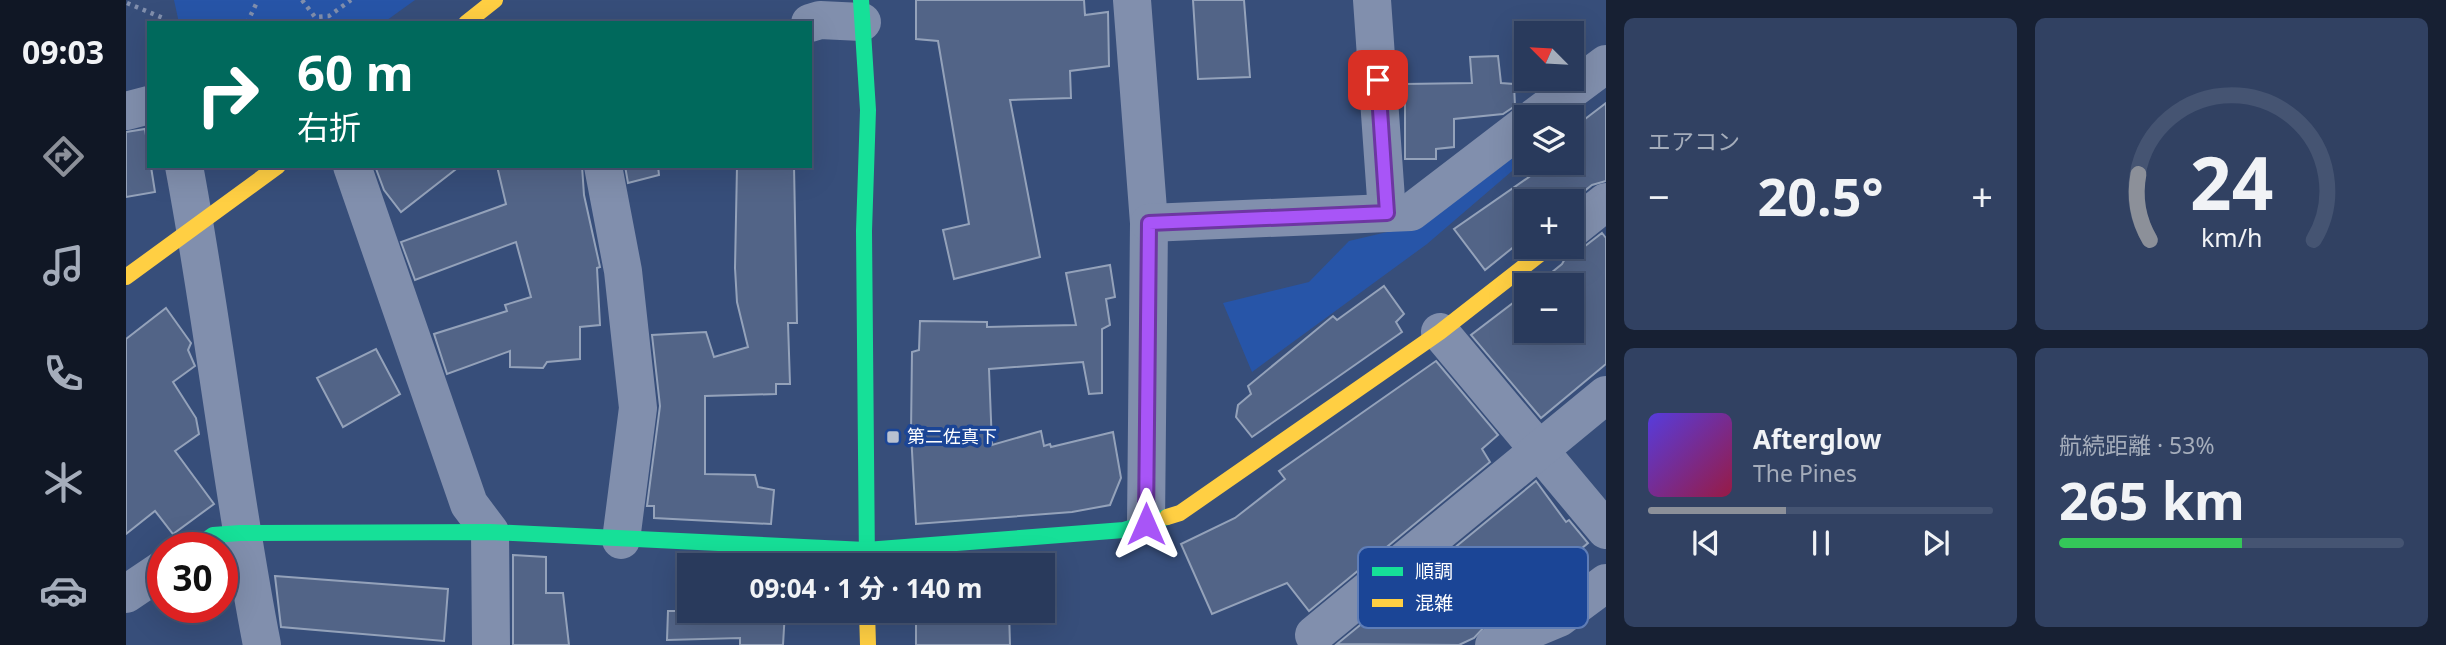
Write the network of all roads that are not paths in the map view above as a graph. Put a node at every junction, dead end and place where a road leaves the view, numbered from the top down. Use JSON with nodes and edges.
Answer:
{"nodes":[{"id":1,"x":495,"y":0,"type":"edge"},
{"id":2,"x":1132,"y":0,"type":"edge"},
{"id":3,"x":1372,"y":0,"type":"edge"},
{"id":4,"x":861,"y":11,"type":"edge"},
{"id":5,"x":469,"y":21,"type":"edge"},
{"id":6,"x":812,"y":22,"type":"edge"},
{"id":7,"x":1606,"y":64,"type":"edge"},
{"id":8,"x":1551,"y":105,"type":"edge"},
{"id":9,"x":147,"y":106,"type":"edge"},
{"id":10,"x":126,"y":111,"type":"edge"},
{"id":11,"x":1514,"y":133,"type":"edge"},
{"id":12,"x":184,"y":168,"type":"edge"},
{"id":13,"x":275,"y":168,"type":"edge"},
{"id":14,"x":353,"y":168,"type":"edge"},
{"id":15,"x":603,"y":168,"type":"edge"},
{"id":16,"x":1606,"y":201,"type":"edge"},
{"id":17,"x":1387,"y":213,"type":"junction"},
{"id":18,"x":1584,"y":219,"type":"edge"},
{"id":19,"x":1149,"y":223,"type":"junction"},
{"id":20,"x":195,"y":229,"type":"junction"},
{"id":21,"x":1534,"y":259,"type":"edge"},
{"id":22,"x":126,"y":277,"type":"edge"},
{"id":23,"x":1440,"y":332,"type":"junction"},
{"id":24,"x":1606,"y":395,"type":"edge"},
{"id":25,"x":1538,"y":451,"type":"junction"},
{"id":26,"x":1146,"y":524,"type":"junction"},
{"id":27,"x":1606,"y":530,"type":"edge"},
{"id":28,"x":490,"y":532,"type":"junction"},
{"id":29,"x":240,"y":533,"type":"junction"},
{"id":30,"x":621,"y":540,"type":"junction"},
{"id":31,"x":1421,"y":547,"type":"edge"},
{"id":32,"x":808,"y":553,"type":"edge"},
{"id":33,"x":866,"y":553,"type":"edge"},
{"id":34,"x":904,"y":553,"type":"edge"},
{"id":35,"x":147,"y":580,"type":"edge"},
{"id":36,"x":1606,"y":583,"type":"edge"},
{"id":37,"x":126,"y":594,"type":"edge"},
{"id":38,"x":1358,"y":599,"type":"edge"},
{"id":39,"x":1588,"y":604,"type":"edge"},
{"id":40,"x":867,"y":623,"type":"edge"},
{"id":41,"x":1563,"y":632,"type":"edge"},
{"id":42,"x":1314,"y":635,"type":"dead end"},
{"id":43,"x":262,"y":645,"type":"edge"},
{"id":44,"x":491,"y":645,"type":"edge"},
{"id":45,"x":868,"y":645,"type":"edge"},
{"id":46,"x":1494,"y":645,"type":"edge"}],
"edges":[{"from":1,"to":5,"type":"street"},
{"from":2,"to":19,"type":"street"},
{"from":3,"to":17,"type":"street"},
{"from":4,"to":6,"type":"street"},
{"from":4,"to":33,"type":"street"},
{"from":7,"to":8,"type":"street"},
{"from":9,"to":10,"type":"street"},
{"from":11,"to":17,"type":"street"},
{"from":12,"to":20,"type":"street"},
{"from":13,"to":20,"type":"street"},
{"from":14,"to":28,"type":"street"},
{"from":15,"to":30,"type":"street"},
{"from":16,"to":18,"type":"street"},
{"from":17,"to":19,"type":"street"},
{"from":19,"to":26,"type":"street"},
{"from":20,"to":22,"type":"street"},
{"from":20,"to":29,"type":"street"},
{"from":21,"to":23,"type":"street"},
{"from":23,"to":25,"type":"street"},
{"from":23,"to":26,"type":"street"},
{"from":24,"to":25,"type":"street"},
{"from":25,"to":27,"type":"street"},
{"from":25,"to":31,"type":"street"},
{"from":26,"to":34,"type":"street"},
{"from":28,"to":29,"type":"street"},
{"from":28,"to":30,"type":"street"},
{"from":28,"to":44,"type":"street"},
{"from":29,"to":43,"type":"street"},
{"from":30,"to":32,"type":"street"},
{"from":35,"to":37,"type":"street"},
{"from":36,"to":39,"type":"street"},
{"from":38,"to":42,"type":"street"},
{"from":40,"to":45,"type":"street"},
{"from":41,"to":46,"type":"street"}]}
